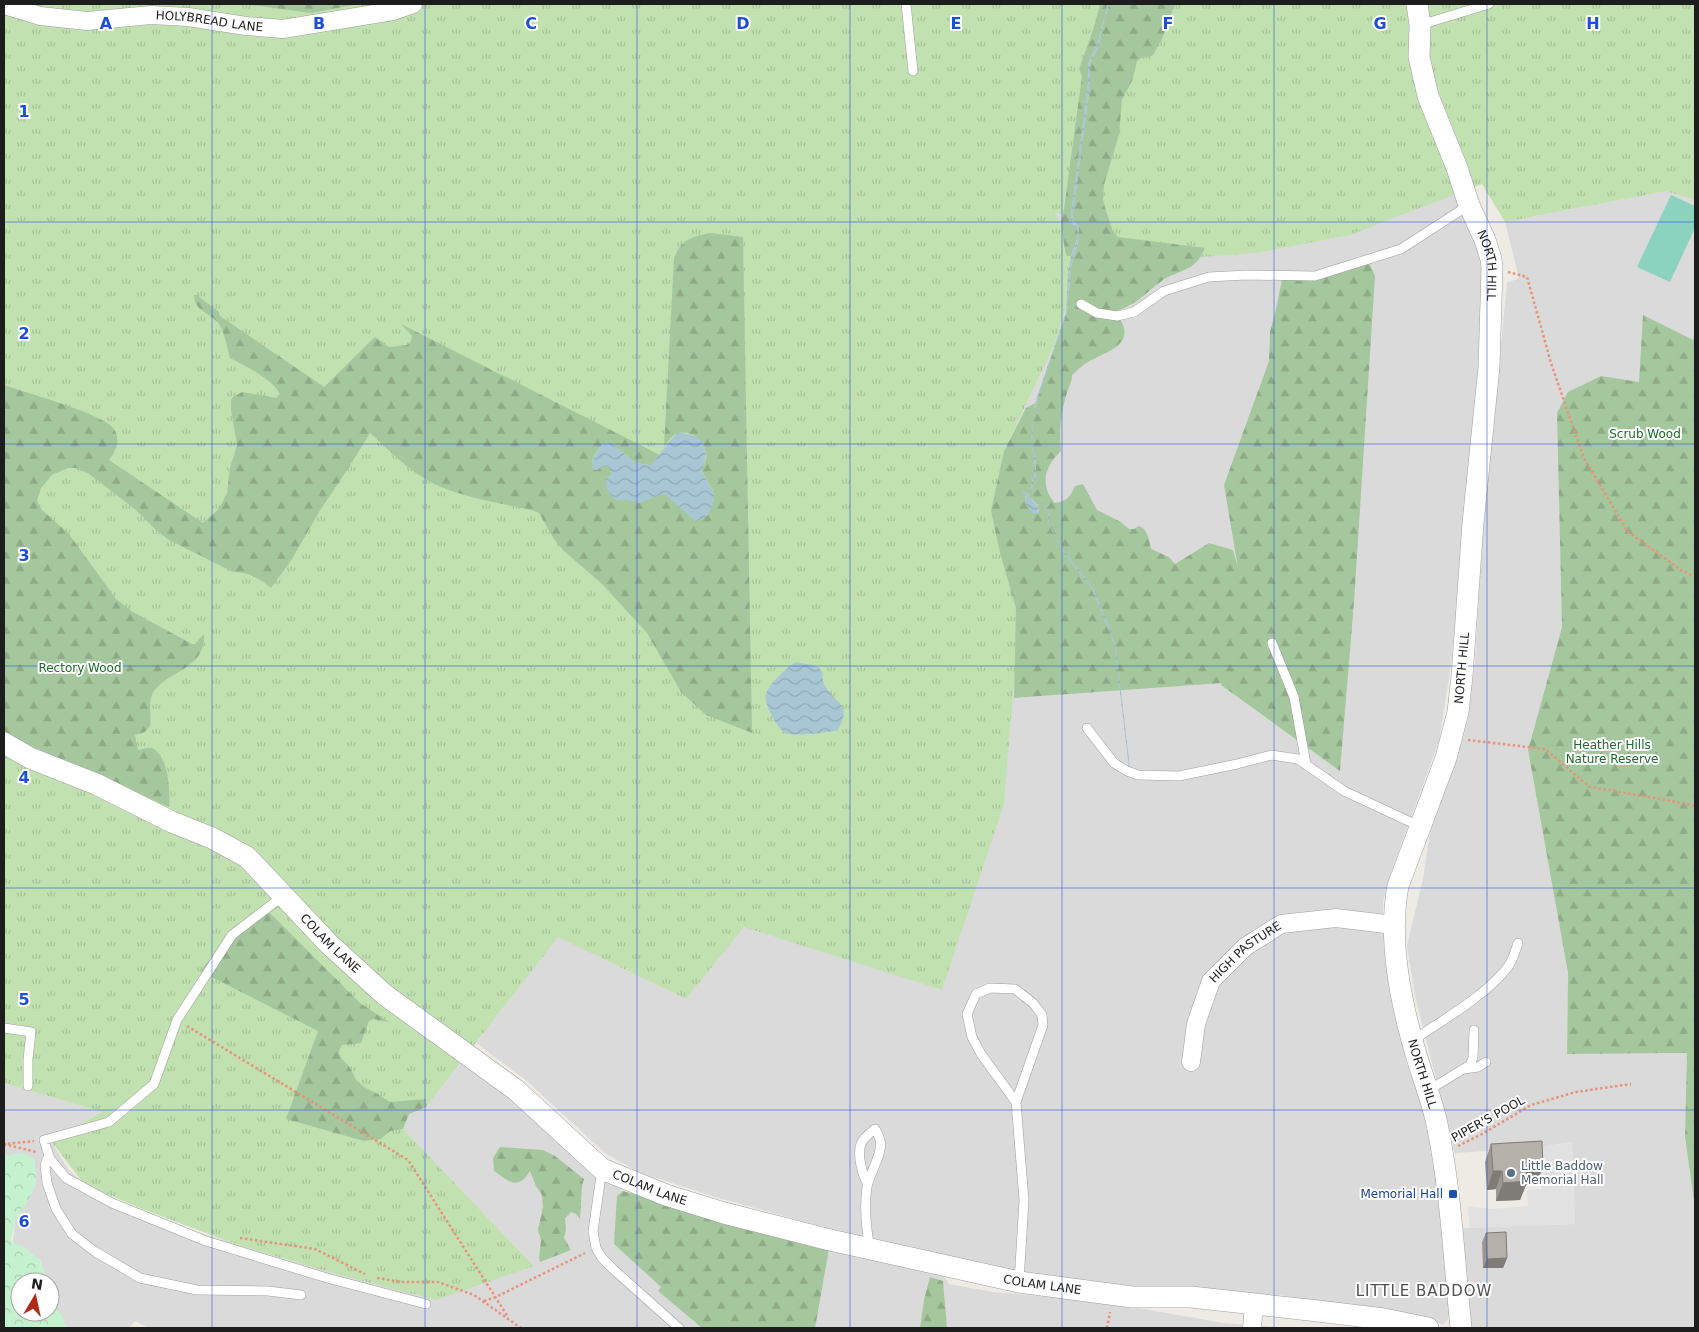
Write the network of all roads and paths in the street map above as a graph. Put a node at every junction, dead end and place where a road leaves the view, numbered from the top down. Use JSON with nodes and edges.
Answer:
{"nodes":[{"id":1,"x":413,"y":4,"type":"edge"},
{"id":2,"x":906,"y":4,"type":"edge"},
{"id":3,"x":1417,"y":4,"type":"edge"},
{"id":4,"x":1489,"y":4,"type":"edge"},
{"id":5,"x":4,"y":5,"type":"edge"},
{"id":6,"x":1420,"y":25,"type":"junction"},
{"id":7,"x":913,"y":71,"type":"dead end"},
{"id":8,"x":1469,"y":205,"type":"junction"},
{"id":9,"x":1492,"y":268,"type":"junction"},
{"id":10,"x":1082,"y":304,"type":"dead end"},
{"id":11,"x":1695,"y":577,"type":"edge"},
{"id":12,"x":1272,"y":643,"type":"dead end"},
{"id":13,"x":1087,"y":728,"type":"dead end"},
{"id":14,"x":1452,"y":738,"type":"junction"},
{"id":15,"x":4,"y":743,"type":"edge"},
{"id":16,"x":1306,"y":764,"type":"junction"},
{"id":17,"x":1695,"y":806,"type":"edge"},
{"id":18,"x":1419,"y":826,"type":"junction"},
{"id":19,"x":283,"y":896,"type":"junction"},
{"id":20,"x":1394,"y":925,"type":"junction"},
{"id":21,"x":1518,"y":943,"type":"dead end"},
{"id":22,"x":177,"y":1020,"type":"junction"},
{"id":23,"x":4,"y":1028,"type":"edge"},
{"id":24,"x":1474,"y":1030,"type":"dead end"},
{"id":25,"x":1411,"y":1039,"type":"junction"},
{"id":26,"x":1191,"y":1062,"type":"dead end"},
{"id":27,"x":1486,"y":1062,"type":"dead end"},
{"id":28,"x":1462,"y":1070,"type":"junction"},
{"id":29,"x":1631,"y":1084,"type":"dead end"},
{"id":30,"x":28,"y":1086,"type":"dead end"},
{"id":31,"x":1427,"y":1091,"type":"junction"},
{"id":32,"x":1016,"y":1102,"type":"junction"},
{"id":33,"x":44,"y":1140,"type":"junction"},
{"id":34,"x":4,"y":1144,"type":"edge"},
{"id":35,"x":1442,"y":1151,"type":"junction"},
{"id":36,"x":49,"y":1155,"type":"junction"},
{"id":37,"x":602,"y":1169,"type":"junction"},
{"id":38,"x":868,"y":1184,"type":"junction"},
{"id":39,"x":236,"y":1237,"type":"dead end"},
{"id":40,"x":596,"y":1248,"type":"junction"},
{"id":41,"x":870,"y":1249,"type":"junction"},
{"id":42,"x":1019,"y":1282,"type":"junction"},
{"id":43,"x":301,"y":1295,"type":"dead end"},
{"id":44,"x":496,"y":1297,"type":"junction"},
{"id":45,"x":484,"y":1302,"type":"junction"},
{"id":46,"x":426,"y":1304,"type":"dead end"},
{"id":47,"x":1254,"y":1304,"type":"junction"},
{"id":48,"x":510,"y":1320,"type":"junction"},
{"id":49,"x":522,"y":1328,"type":"edge"},
{"id":50,"x":679,"y":1328,"type":"edge"},
{"id":51,"x":1252,"y":1328,"type":"edge"},
{"id":52,"x":1428,"y":1328,"type":"edge"},
{"id":53,"x":1460,"y":1328,"type":"edge"}],
"edges":[{"from":1,"to":5,"type":"street","name":"HOLYBREAD LANE"},
{"from":2,"to":7,"type":"lane"},
{"from":3,"to":6,"type":"street","name":"NORTH HILL"},
{"from":4,"to":6,"type":"lane"},
{"from":6,"to":8,"type":"street","name":"NORTH HILL"},
{"from":8,"to":9,"type":"street","name":"NORTH HILL"},
{"from":8,"to":10,"type":"lane"},
{"from":9,"to":11,"type":"path"},
{"from":9,"to":14,"type":"street","name":"NORTH HILL"},
{"from":12,"to":16,"type":"lane"},
{"from":13,"to":16,"type":"lane"},
{"from":14,"to":17,"type":"path"},
{"from":14,"to":18,"type":"street","name":"NORTH HILL"},
{"from":15,"to":19,"type":"street","name":"COLAM LANE"},
{"from":16,"to":18,"type":"lane"},
{"from":18,"to":20,"type":"street","name":"NORTH HILL"},
{"from":19,"to":22,"type":"lane"},
{"from":19,"to":37,"type":"street","name":"COLAM LANE"},
{"from":20,"to":25,"type":"street","name":"NORTH HILL"},
{"from":20,"to":26,"type":"street","name":"HIGH PASTURE"},
{"from":21,"to":25,"type":"lane"},
{"from":22,"to":33,"type":"lane"},
{"from":22,"to":44,"type":"path"},
{"from":23,"to":30,"type":"lane"},
{"from":24,"to":28,"type":"lane"},
{"from":25,"to":31,"type":"street","name":"NORTH HILL"},
{"from":27,"to":28,"type":"lane"},
{"from":28,"to":31,"type":"lane"},
{"from":29,"to":35,"type":"path","name":"PIPER'S POOL"},
{"from":31,"to":35,"type":"street","name":"NORTH HILL"},
{"from":32,"to":32,"type":"lane"},
{"from":32,"to":42,"type":"lane"},
{"from":33,"to":34,"type":"path"},
{"from":33,"to":36,"type":"lane"},
{"from":34,"to":36,"type":"path"},
{"from":35,"to":53,"type":"street","name":"NORTH HILL"},
{"from":36,"to":43,"type":"lane"},
{"from":36,"to":46,"type":"lane"},
{"from":37,"to":40,"type":"lane"},
{"from":37,"to":41,"type":"street","name":"COLAM LANE"},
{"from":38,"to":38,"type":"lane"},
{"from":38,"to":41,"type":"lane"},
{"from":39,"to":45,"type":"path"},
{"from":40,"to":44,"type":"path"},
{"from":40,"to":50,"type":"lane"},
{"from":41,"to":42,"type":"street","name":"COLAM LANE"},
{"from":42,"to":47,"type":"street","name":"COLAM LANE"},
{"from":44,"to":45,"type":"path"},
{"from":44,"to":48,"type":"path"},
{"from":45,"to":48,"type":"path"},
{"from":47,"to":51,"type":"street"},
{"from":47,"to":52,"type":"street","name":"COLAM LANE"},
{"from":48,"to":49,"type":"path"}]}
